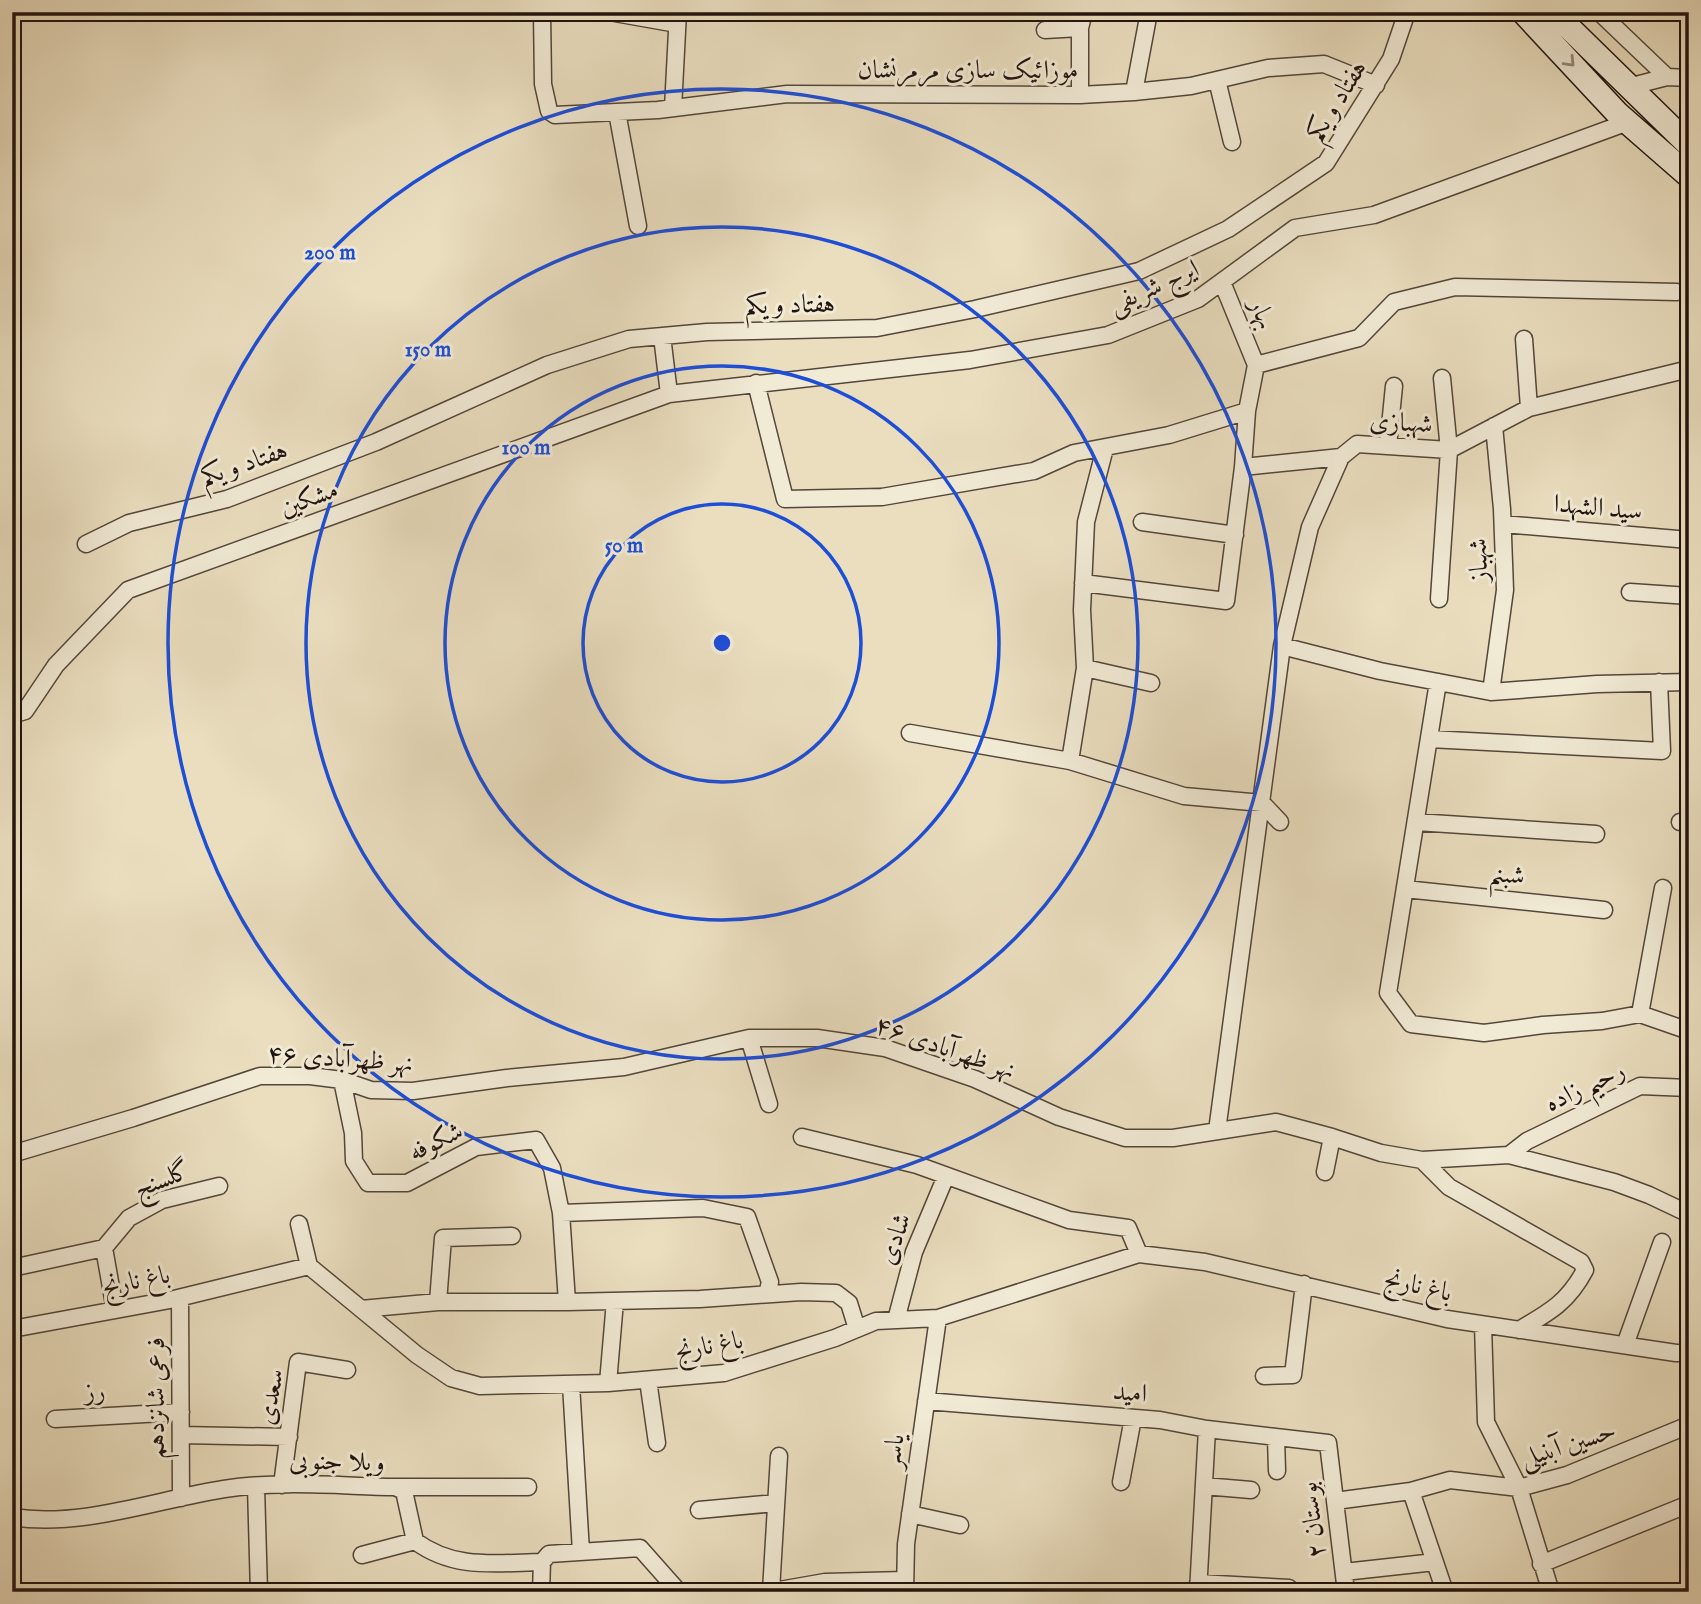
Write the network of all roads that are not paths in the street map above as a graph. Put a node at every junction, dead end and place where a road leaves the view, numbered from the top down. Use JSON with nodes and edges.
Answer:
{"nodes":[{"id":1,"x":542,"y":12,"type":"edge"},
{"id":2,"x":1149,"y":12,"type":"edge"},
{"id":3,"x":1407,"y":12,"type":"edge"},
{"id":4,"x":1523,"y":12,"type":"edge"},
{"id":5,"x":1553,"y":12,"type":"edge"},
{"id":6,"x":1599,"y":12,"type":"edge"},
{"id":7,"x":615,"y":13,"type":"edge"},
{"id":8,"x":678,"y":18,"type":"edge"},
{"id":9,"x":1082,"y":20,"type":"edge"},
{"id":10,"x":1045,"y":30,"type":"dead end"},
{"id":11,"x":1667,"y":77,"type":"junction"},
{"id":12,"x":1689,"y":78,"type":"edge"},
{"id":13,"x":1217,"y":80,"type":"junction"},
{"id":14,"x":1376,"y":85,"type":"junction"},
{"id":15,"x":1628,"y":87,"type":"junction"},
{"id":16,"x":1134,"y":92,"type":"junction"},
{"id":17,"x":1080,"y":95,"type":"junction"},
{"id":18,"x":673,"y":108,"type":"junction"},
{"id":19,"x":617,"y":112,"type":"junction"},
{"id":20,"x":1655,"y":114,"type":"junction"},
{"id":21,"x":1628,"y":122,"type":"junction"},
{"id":22,"x":1689,"y":125,"type":"edge"},
{"id":23,"x":1232,"y":142,"type":"dead end"},
{"id":24,"x":1689,"y":145,"type":"edge"},
{"id":25,"x":1689,"y":176,"type":"edge"},
{"id":26,"x":638,"y":226,"type":"dead end"},
{"id":27,"x":1222,"y":282,"type":"junction"},
{"id":28,"x":1677,"y":292,"type":"dead end"},
{"id":29,"x":662,"y":336,"type":"junction"},
{"id":30,"x":1524,"y":340,"type":"dead end"},
{"id":31,"x":1256,"y":365,"type":"junction"},
{"id":32,"x":1689,"y":369,"type":"edge"},
{"id":33,"x":1442,"y":378,"type":"dead end"},
{"id":34,"x":757,"y":383,"type":"junction"},
{"id":35,"x":1394,"y":386,"type":"dead end"},
{"id":36,"x":669,"y":394,"type":"junction"},
{"id":37,"x":1529,"y":408,"type":"junction"},
{"id":38,"x":1247,"y":411,"type":"junction"},
{"id":39,"x":1494,"y":426,"type":"junction"},
{"id":40,"x":1388,"y":446,"type":"junction"},
{"id":41,"x":1105,"y":447,"type":"junction"},
{"id":42,"x":1449,"y":450,"type":"junction"},
{"id":43,"x":1341,"y":457,"type":"junction"},
{"id":44,"x":1243,"y":467,"type":"junction"},
{"id":45,"x":1142,"y":522,"type":"dead end"},
{"id":46,"x":1503,"y":524,"type":"junction"},
{"id":47,"x":1235,"y":535,"type":"junction"},
{"id":48,"x":1689,"y":540,"type":"edge"},
{"id":49,"x":86,"y":544,"type":"dead end"},
{"id":50,"x":1083,"y":583,"type":"junction"},
{"id":51,"x":1630,"y":592,"type":"dead end"},
{"id":52,"x":1689,"y":596,"type":"edge"},
{"id":53,"x":1439,"y":600,"type":"dead end"},
{"id":54,"x":1282,"y":646,"type":"junction"},
{"id":55,"x":1085,"y":668,"type":"junction"},
{"id":56,"x":1689,"y":681,"type":"edge"},
{"id":57,"x":1438,"y":682,"type":"junction"},
{"id":58,"x":1659,"y":682,"type":"junction"},
{"id":59,"x":1151,"y":683,"type":"dead end"},
{"id":60,"x":1491,"y":692,"type":"junction"},
{"id":61,"x":12,"y":715,"type":"edge"},
{"id":62,"x":910,"y":733,"type":"dead end"},
{"id":63,"x":1429,"y":739,"type":"junction"},
{"id":64,"x":1070,"y":761,"type":"junction"},
{"id":65,"x":1262,"y":803,"type":"junction"},
{"id":66,"x":1280,"y":822,"type":"dead end"},
{"id":67,"x":1416,"y":822,"type":"junction"},
{"id":68,"x":1595,"y":834,"type":"dead end"},
{"id":69,"x":1405,"y":888,"type":"junction"},
{"id":70,"x":1663,"y":888,"type":"dead end"},
{"id":71,"x":1604,"y":909,"type":"dead end"},
{"id":72,"x":1640,"y":1014,"type":"junction"},
{"id":73,"x":1689,"y":1031,"type":"edge"},
{"id":74,"x":749,"y":1038,"type":"junction"},
{"id":75,"x":342,"y":1080,"type":"junction"},
{"id":76,"x":1689,"y":1088,"type":"edge"},
{"id":77,"x":769,"y":1104,"type":"dead end"},
{"id":78,"x":1217,"y":1131,"type":"junction"},
{"id":79,"x":802,"y":1137,"type":"dead end"},
{"id":80,"x":1332,"y":1137,"type":"junction"},
{"id":81,"x":12,"y":1154,"type":"edge"},
{"id":82,"x":1509,"y":1155,"type":"junction"},
{"id":83,"x":1422,"y":1160,"type":"junction"},
{"id":84,"x":1325,"y":1172,"type":"dead end"},
{"id":85,"x":946,"y":1176,"type":"junction"},
{"id":86,"x":219,"y":1186,"type":"dead end"},
{"id":87,"x":561,"y":1213,"type":"junction"},
{"id":88,"x":1689,"y":1214,"type":"edge"},
{"id":89,"x":299,"y":1224,"type":"dead end"},
{"id":90,"x":512,"y":1236,"type":"dead end"},
{"id":91,"x":1662,"y":1242,"type":"dead end"},
{"id":92,"x":104,"y":1248,"type":"junction"},
{"id":93,"x":1139,"y":1254,"type":"junction"},
{"id":94,"x":309,"y":1266,"type":"junction"},
{"id":95,"x":12,"y":1268,"type":"edge"},
{"id":96,"x":1304,"y":1284,"type":"junction"},
{"id":97,"x":767,"y":1294,"type":"junction"},
{"id":98,"x":180,"y":1298,"type":"junction"},
{"id":99,"x":615,"y":1301,"type":"junction"},
{"id":100,"x":438,"y":1302,"type":"junction"},
{"id":101,"x":567,"y":1302,"type":"junction"},
{"id":102,"x":361,"y":1309,"type":"junction"},
{"id":103,"x":116,"y":1310,"type":"junction"},
{"id":104,"x":939,"y":1318,"type":"junction"},
{"id":105,"x":896,"y":1320,"type":"junction"},
{"id":106,"x":1483,"y":1325,"type":"junction"},
{"id":107,"x":12,"y":1329,"type":"edge"},
{"id":108,"x":857,"y":1329,"type":"junction"},
{"id":109,"x":1519,"y":1330,"type":"junction"},
{"id":110,"x":1625,"y":1345,"type":"junction"},
{"id":111,"x":1689,"y":1353,"type":"edge"},
{"id":112,"x":347,"y":1370,"type":"dead end"},
{"id":113,"x":1264,"y":1376,"type":"dead end"},
{"id":114,"x":648,"y":1380,"type":"junction"},
{"id":115,"x":608,"y":1383,"type":"junction"},
{"id":116,"x":571,"y":1384,"type":"junction"},
{"id":117,"x":926,"y":1401,"type":"junction"},
{"id":118,"x":181,"y":1412,"type":"junction"},
{"id":119,"x":1133,"y":1418,"type":"junction"},
{"id":120,"x":55,"y":1419,"type":"dead end"},
{"id":121,"x":1689,"y":1425,"type":"edge"},
{"id":122,"x":1207,"y":1429,"type":"junction"},
{"id":123,"x":181,"y":1435,"type":"junction"},
{"id":124,"x":289,"y":1437,"type":"junction"},
{"id":125,"x":1276,"y":1437,"type":"junction"},
{"id":126,"x":657,"y":1443,"type":"dead end"},
{"id":127,"x":1328,"y":1443,"type":"joint"},
{"id":128,"x":779,"y":1456,"type":"dead end"},
{"id":129,"x":1277,"y":1471,"type":"dead end"},
{"id":130,"x":1121,"y":1482,"type":"dead end"},
{"id":131,"x":282,"y":1485,"type":"junction"},
{"id":132,"x":1204,"y":1486,"type":"junction"},
{"id":133,"x":256,"y":1487,"type":"junction"},
{"id":134,"x":528,"y":1487,"type":"dead end"},
{"id":135,"x":395,"y":1488,"type":"junction"},
{"id":136,"x":1519,"y":1488,"type":"junction"},
{"id":137,"x":1251,"y":1490,"type":"dead end"},
{"id":138,"x":1411,"y":1491,"type":"junction"},
{"id":139,"x":181,"y":1498,"type":"junction"},
{"id":140,"x":1335,"y":1501,"type":"junction"},
{"id":141,"x":776,"y":1503,"type":"junction"},
{"id":142,"x":1689,"y":1504,"type":"edge"},
{"id":143,"x":699,"y":1510,"type":"dead end"},
{"id":144,"x":910,"y":1514,"type":"junction"},
{"id":145,"x":12,"y":1517,"type":"edge"},
{"id":146,"x":960,"y":1525,"type":"dead end"},
{"id":147,"x":415,"y":1541,"type":"junction"},
{"id":148,"x":581,"y":1552,"type":"junction"},
{"id":149,"x":362,"y":1555,"type":"dead end"},
{"id":150,"x":542,"y":1562,"type":"junction"},
{"id":151,"x":1435,"y":1562,"type":"junction"},
{"id":152,"x":1541,"y":1564,"type":"junction"},
{"id":153,"x":1344,"y":1572,"type":"junction"},
{"id":154,"x":905,"y":1586,"type":"edge"},
{"id":155,"x":1198,"y":1588,"type":"edge"},
{"id":156,"x":1289,"y":1588,"type":"dead end"},
{"id":157,"x":800,"y":1589,"type":"edge"},
{"id":158,"x":259,"y":1592,"type":"edge"},
{"id":159,"x":541,"y":1592,"type":"edge"},
{"id":160,"x":679,"y":1592,"type":"edge"},
{"id":161,"x":769,"y":1592,"type":"edge"},
{"id":162,"x":1346,"y":1592,"type":"edge"},
{"id":163,"x":1445,"y":1592,"type":"edge"},
{"id":164,"x":1551,"y":1592,"type":"edge"}],
"edges":[{"from":1,"to":19,"type":"street","name":"موزائیک سازی مرمرنشان"},
{"from":2,"to":16,"type":"street"},
{"from":3,"to":14,"type":"street","name":"هفتاد و یکم"},
{"from":4,"to":21,"type":"main road","one_way":true},
{"from":5,"to":15,"type":"main road"},
{"from":6,"to":11,"type":"street"},
{"from":7,"to":8,"type":"street"},
{"from":8,"to":18,"type":"street"},
{"from":9,"to":10,"type":"street"},
{"from":9,"to":17,"type":"street"},
{"from":11,"to":12,"type":"street"},
{"from":11,"to":15,"type":"street"},
{"from":13,"to":14,"type":"street","name":"موزائیک سازی مرمرنشان"},
{"from":13,"to":16,"type":"street","name":"موزائیک سازی مرمرنشان"},
{"from":13,"to":23,"type":"street"},
{"from":14,"to":29,"type":"street","name":"هفتاد و یکم"},
{"from":15,"to":20,"type":"main road"},
{"from":16,"to":17,"type":"street","name":"موزائیک سازی مرمرنشان"},
{"from":17,"to":18,"type":"street","name":"موزائیک سازی مرمرنشان"},
{"from":18,"to":19,"type":"street","name":"موزائیک سازی مرمرنشان"},
{"from":19,"to":26,"type":"street"},
{"from":20,"to":22,"type":"main road"},
{"from":20,"to":24,"type":"main road"},
{"from":21,"to":25,"type":"main road"},
{"from":21,"to":27,"type":"street","name":"ایرج شریفی"},
{"from":27,"to":31,"type":"street","name":"بهار"},
{"from":27,"to":34,"type":"street","name":"ایرج شریفی"},
{"from":28,"to":31,"type":"street"},
{"from":29,"to":36,"type":"street"},
{"from":29,"to":49,"type":"street","name":"هفتاد و یکم"},
{"from":30,"to":37,"type":"street"},
{"from":31,"to":38,"type":"street"},
{"from":32,"to":37,"type":"street","name":"شهبازی"},
{"from":33,"to":42,"type":"street"},
{"from":34,"to":36,"type":"street","name":"ایرج شریفی"},
{"from":34,"to":41,"type":"street"},
{"from":35,"to":40,"type":"street"},
{"from":36,"to":61,"type":"street","name":"مشکین"},
{"from":37,"to":39,"type":"street","name":"شهبازی"},
{"from":38,"to":41,"type":"street"},
{"from":38,"to":44,"type":"street"},
{"from":39,"to":42,"type":"street","name":"شهبازی"},
{"from":39,"to":46,"type":"street","name":"شهباز"},
{"from":40,"to":42,"type":"street","name":"شهبازی"},
{"from":40,"to":43,"type":"street","name":"شهبازی"},
{"from":41,"to":50,"type":"street"},
{"from":42,"to":53,"type":"street"},
{"from":43,"to":44,"type":"street"},
{"from":43,"to":54,"type":"street","name":"شهبازی"},
{"from":44,"to":47,"type":"street"},
{"from":45,"to":47,"type":"street"},
{"from":46,"to":48,"type":"street","name":"سید الشهدا"},
{"from":46,"to":60,"type":"street","name":"شهباز"},
{"from":47,"to":50,"type":"street"},
{"from":50,"to":55,"type":"street"},
{"from":51,"to":52,"type":"street"},
{"from":54,"to":57,"type":"street"},
{"from":54,"to":65,"type":"street","name":"شهبازی"},
{"from":55,"to":59,"type":"street"},
{"from":55,"to":64,"type":"street"},
{"from":56,"to":58,"type":"street"},
{"from":57,"to":60,"type":"street"},
{"from":57,"to":63,"type":"street"},
{"from":58,"to":60,"type":"street"},
{"from":58,"to":63,"type":"street"},
{"from":62,"to":64,"type":"street"},
{"from":63,"to":67,"type":"street"},
{"from":64,"to":65,"type":"street"},
{"from":65,"to":66,"type":"street"},
{"from":65,"to":78,"type":"street","name":"شهبازی"},
{"from":67,"to":68,"type":"street"},
{"from":67,"to":69,"type":"street"},
{"from":69,"to":71,"type":"street","name":"شبنم"},
{"from":69,"to":72,"type":"street"},
{"from":70,"to":72,"type":"street"},
{"from":72,"to":73,"type":"street"},
{"from":74,"to":75,"type":"street","name":"نهر ظهرآبادی ۴۶"},
{"from":74,"to":77,"type":"street"},
{"from":74,"to":78,"type":"street","name":"نهر ظهرآبادی ۴۶"},
{"from":75,"to":81,"type":"street","name":"نهر ظهرآبادی ۴۶"},
{"from":75,"to":87,"type":"street","name":"شکوفه"},
{"from":76,"to":82,"type":"street","name":"رحیم زاده"},
{"from":78,"to":80,"type":"street","name":"نهر ظهرآبادی ۴۶"},
{"from":79,"to":85,"type":"street"},
{"from":80,"to":83,"type":"street","name":"نهر ظهرآبادی ۴۶"},
{"from":80,"to":84,"type":"street"},
{"from":82,"to":83,"type":"street","name":"نهر ظهرآبادی ۴۶"},
{"from":82,"to":88,"type":"street","name":"نهر ظهرآبادی ۴۶"},
{"from":83,"to":109,"type":"street"},
{"from":85,"to":93,"type":"street"},
{"from":85,"to":105,"type":"street","name":"شادی"},
{"from":86,"to":92,"type":"street","name":"گلسنج"},
{"from":87,"to":97,"type":"street"},
{"from":87,"to":101,"type":"street"},
{"from":89,"to":94,"type":"street"},
{"from":90,"to":100,"type":"street"},
{"from":91,"to":110,"type":"street"},
{"from":92,"to":95,"type":"street"},
{"from":92,"to":103,"type":"street"},
{"from":93,"to":96,"type":"street","name":"باغ نارنج"},
{"from":93,"to":104,"type":"street","name":"باغ نارنج"},
{"from":94,"to":98,"type":"street","name":"باغ نارنج"},
{"from":94,"to":102,"type":"street","name":"باغ نارنج"},
{"from":96,"to":106,"type":"street","name":"باغ نارنج"},
{"from":96,"to":113,"type":"street"},
{"from":97,"to":99,"type":"street"},
{"from":97,"to":108,"type":"street"},
{"from":98,"to":103,"type":"street","name":"باغ نارنج"},
{"from":98,"to":118,"type":"street","name":"فرعی شانزدهم"},
{"from":99,"to":101,"type":"street"},
{"from":99,"to":115,"type":"street"},
{"from":100,"to":101,"type":"street"},
{"from":100,"to":102,"type":"street"},
{"from":102,"to":116,"type":"street","name":"باغ نارنج"},
{"from":103,"to":107,"type":"street","name":"باغ نارنج"},
{"from":104,"to":105,"type":"street","name":"باغ نارنج"},
{"from":104,"to":117,"type":"street","name":"یاسر"},
{"from":105,"to":108,"type":"street","name":"باغ نارنج"},
{"from":106,"to":109,"type":"street","name":"باغ نارنج"},
{"from":106,"to":136,"type":"street"},
{"from":108,"to":114,"type":"street","name":"باغ نارنج"},
{"from":109,"to":110,"type":"street","name":"باغ نارنج"},
{"from":110,"to":111,"type":"street","name":"باغ نارنج"},
{"from":112,"to":124,"type":"street","name":"سعدی"},
{"from":114,"to":115,"type":"street","name":"باغ نارنج"},
{"from":114,"to":126,"type":"street"},
{"from":115,"to":116,"type":"street","name":"باغ نارنج"},
{"from":116,"to":148,"type":"street"},
{"from":117,"to":119,"type":"street","name":"امید"},
{"from":117,"to":144,"type":"street","name":"یاسر"},
{"from":118,"to":120,"type":"street","name":"رز"},
{"from":118,"to":123,"type":"street","name":"فرعی شانزدهم"},
{"from":119,"to":122,"type":"street","name":"امید"},
{"from":119,"to":130,"type":"street"},
{"from":121,"to":136,"type":"street","name":"حسین آبنیلی"},
{"from":122,"to":125,"type":"street","name":"امید"},
{"from":122,"to":132,"type":"street"},
{"from":123,"to":124,"type":"street"},
{"from":123,"to":139,"type":"street","name":"فرعی شانزدهم"},
{"from":124,"to":131,"type":"street","name":"سعدی"},
{"from":125,"to":127,"type":"street","name":"امید"},
{"from":125,"to":129,"type":"street"},
{"from":127,"to":140,"type":"street","name":"بوستان ۲"},
{"from":128,"to":141,"type":"street"},
{"from":131,"to":133,"type":"street","name":"ویلا جنوبی"},
{"from":131,"to":135,"type":"street","name":"ویلا جنوبی"},
{"from":132,"to":137,"type":"street"},
{"from":132,"to":155,"type":"street"},
{"from":133,"to":139,"type":"street","name":"ویلا جنوبی"},
{"from":133,"to":158,"type":"street"},
{"from":134,"to":135,"type":"street"},
{"from":135,"to":147,"type":"street","name":"ویلا جنوبی"},
{"from":136,"to":138,"type":"street","name":"حسین آبنیلی"},
{"from":136,"to":152,"type":"street"},
{"from":138,"to":140,"type":"street","name":"حسین آبنیلی"},
{"from":138,"to":151,"type":"street"},
{"from":139,"to":145,"type":"street","name":"ویلا جنوبی"},
{"from":140,"to":153,"type":"street","name":"بوستان ۲"},
{"from":141,"to":143,"type":"street"},
{"from":141,"to":161,"type":"street"},
{"from":142,"to":152,"type":"street"},
{"from":144,"to":146,"type":"street"},
{"from":144,"to":154,"type":"street","name":"یاسر"},
{"from":147,"to":149,"type":"street"},
{"from":147,"to":150,"type":"street"},
{"from":148,"to":150,"type":"street"},
{"from":148,"to":160,"type":"street"},
{"from":150,"to":159,"type":"street"},
{"from":151,"to":153,"type":"street"},
{"from":151,"to":163,"type":"street"},
{"from":152,"to":164,"type":"street"},
{"from":153,"to":162,"type":"street","name":"بوستان ۲"},
{"from":154,"to":157,"type":"street"},
{"from":155,"to":156,"type":"street"},
{"from":157,"to":161,"type":"street"}]}
